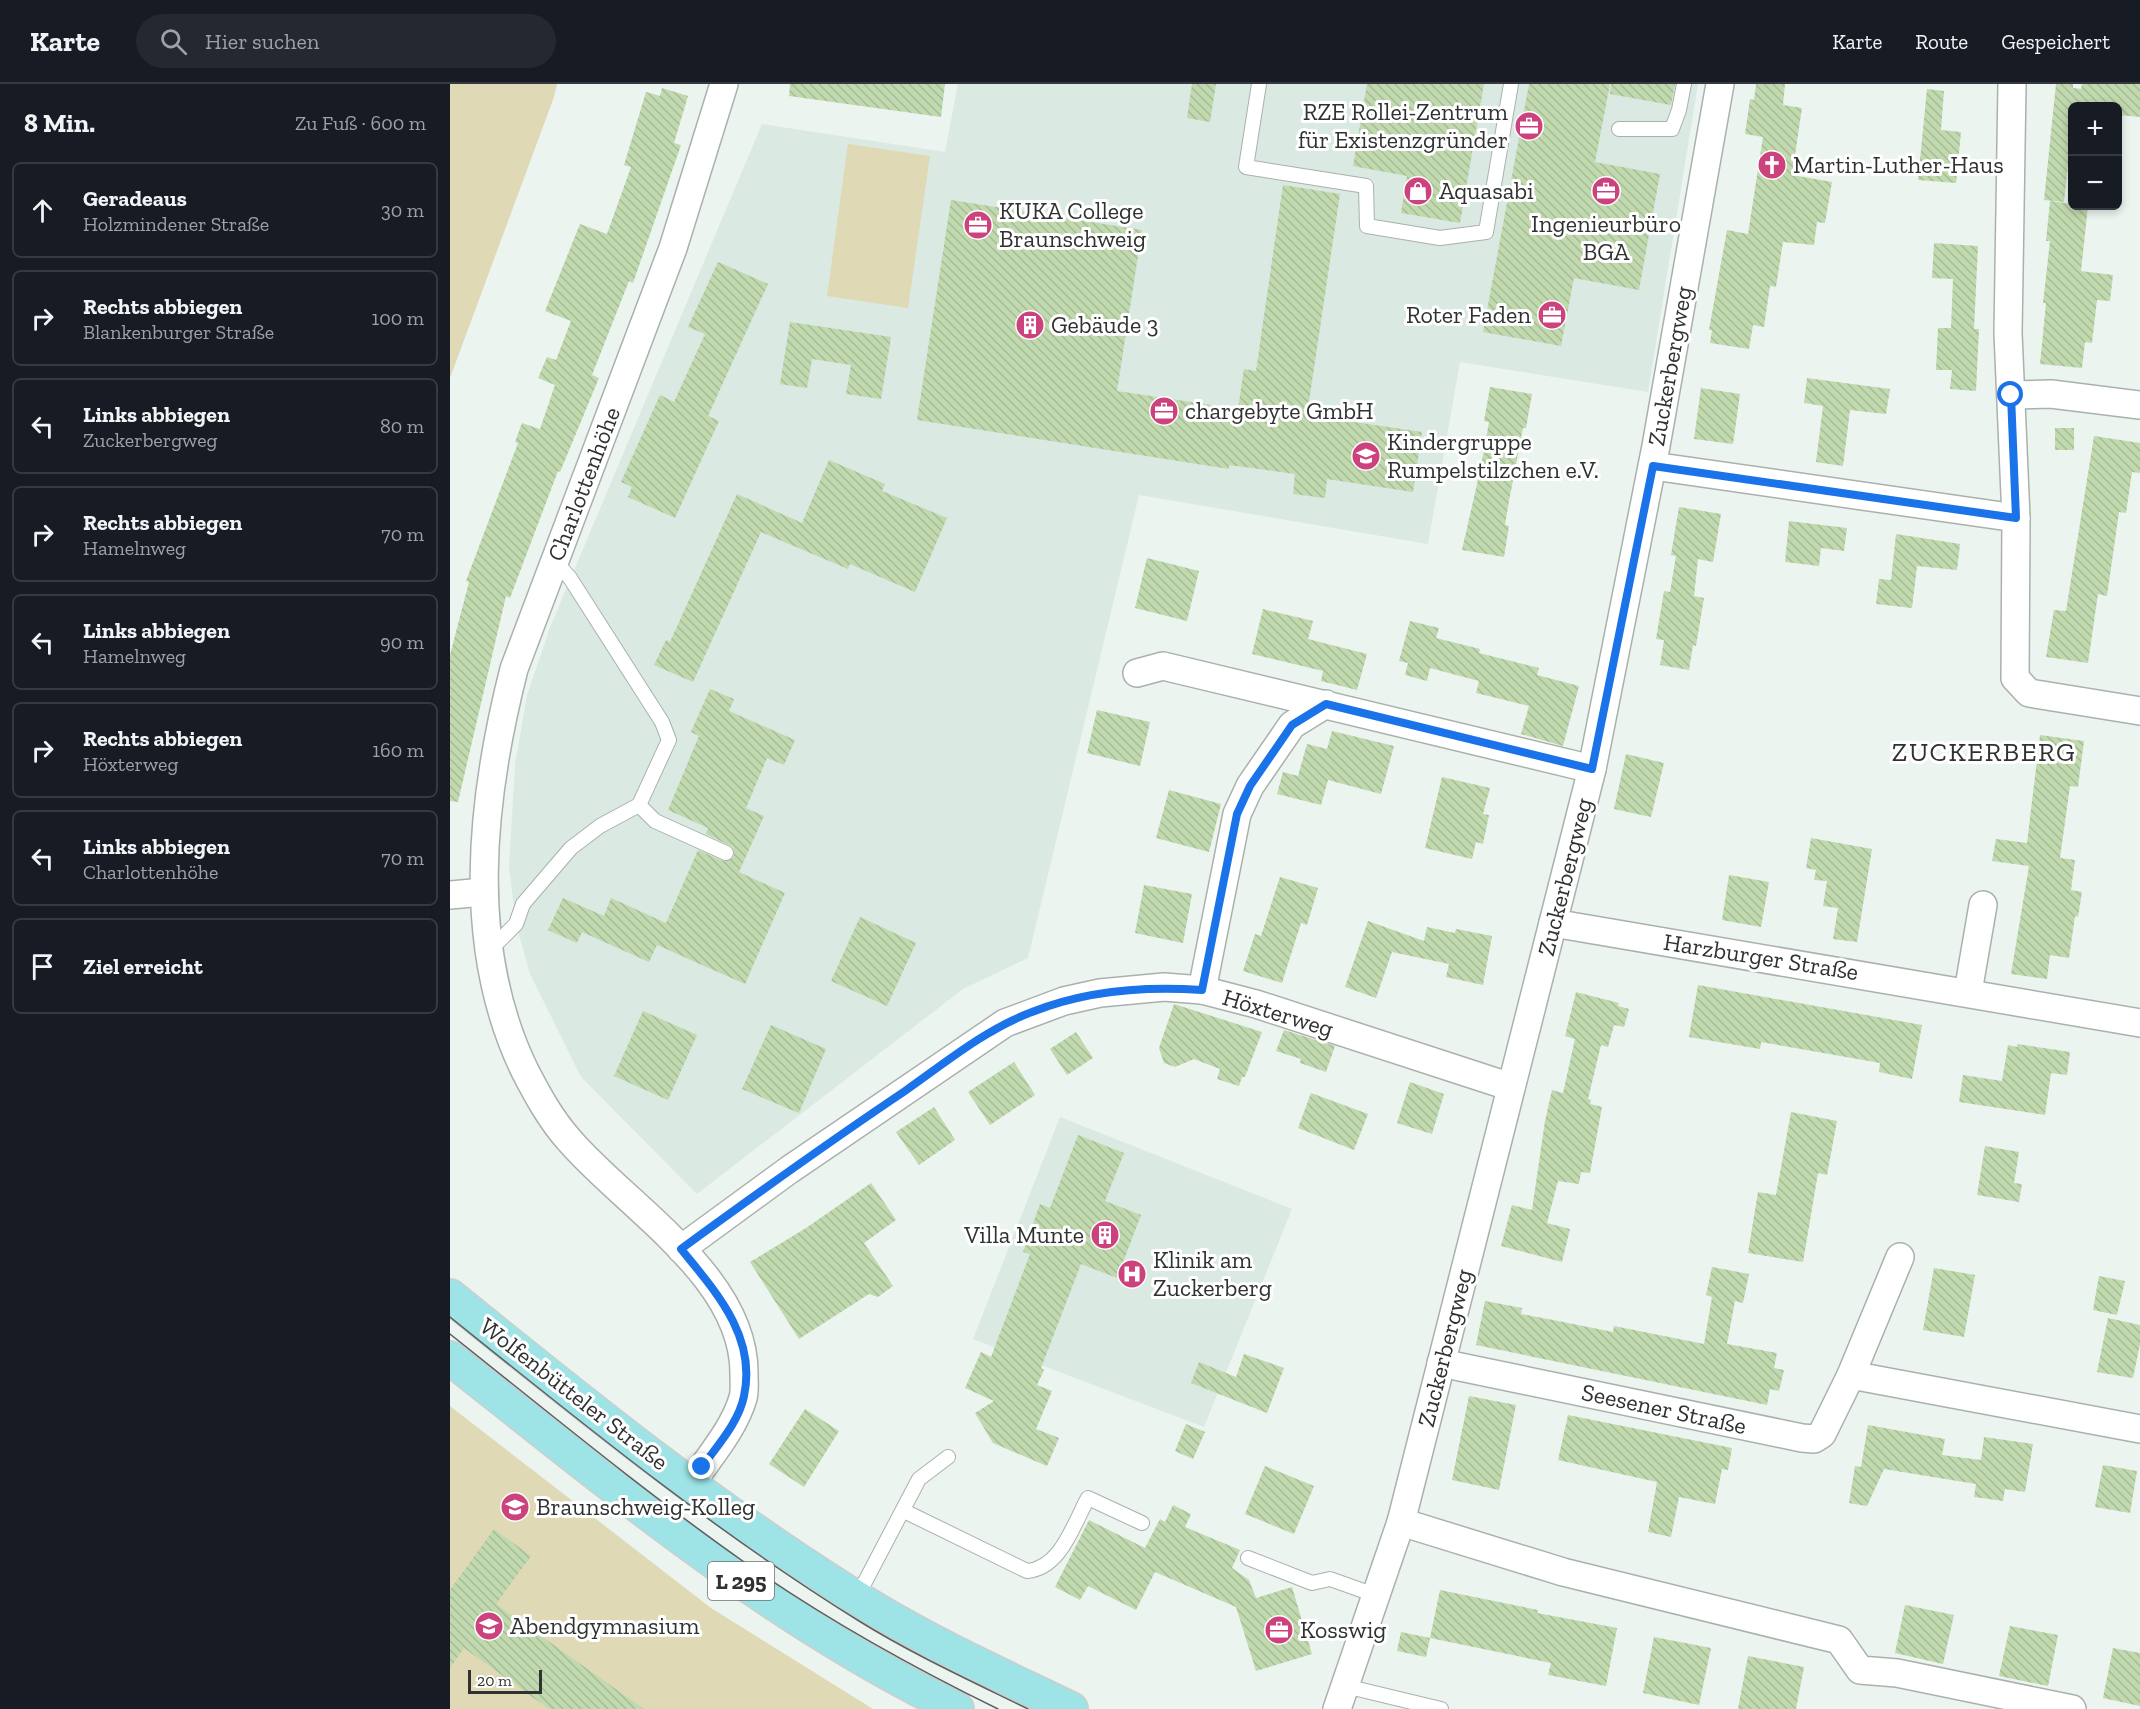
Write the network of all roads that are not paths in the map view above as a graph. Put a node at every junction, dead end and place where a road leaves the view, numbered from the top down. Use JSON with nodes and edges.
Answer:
{"nodes":[{"id":1,"x":724,"y":84,"type":"edge"},
{"id":2,"x":1259,"y":84,"type":"edge"},
{"id":3,"x":1511,"y":84,"type":"edge"},
{"id":4,"x":1684,"y":84,"type":"edge"},
{"id":5,"x":1720,"y":84,"type":"edge"},
{"id":6,"x":2012,"y":84,"type":"edge"},
{"id":7,"x":1619,"y":129,"type":"dead end"},
{"id":8,"x":2011,"y":395,"type":"junction"},
{"id":9,"x":2140,"y":405,"type":"edge"},
{"id":10,"x":1653,"y":466,"type":"junction"},
{"id":11,"x":2016,"y":518,"type":"junction"},
{"id":12,"x":554,"y":560,"type":"junction"},
{"id":13,"x":1137,"y":673,"type":"dead end"},
{"id":14,"x":1326,"y":704,"type":"junction"},
{"id":15,"x":2140,"y":711,"type":"edge"},
{"id":16,"x":1592,"y":769,"type":"junction"},
{"id":17,"x":639,"y":805,"type":"junction"},
{"id":18,"x":726,"y":853,"type":"dead end"},
{"id":19,"x":483,"y":892,"type":"junction"},
{"id":20,"x":450,"y":895,"type":"edge"},
{"id":21,"x":1983,"y":905,"type":"dead end"},
{"id":22,"x":1553,"y":923,"type":"junction"},
{"id":23,"x":489,"y":951,"type":"junction"},
{"id":24,"x":1202,"y":990,"type":"junction"},
{"id":25,"x":1968,"y":992,"type":"junction"},
{"id":26,"x":2140,"y":1023,"type":"edge"},
{"id":27,"x":1511,"y":1087,"type":"junction"},
{"id":28,"x":681,"y":1249,"type":"junction"},
{"id":29,"x":1900,"y":1257,"type":"dead end"},
{"id":30,"x":450,"y":1296,"type":"edge"},
{"id":31,"x":450,"y":1359,"type":"edge"},
{"id":32,"x":1442,"y":1364,"type":"junction"},
{"id":33,"x":1851,"y":1376,"type":"junction"},
{"id":34,"x":2140,"y":1429,"type":"edge"},
{"id":35,"x":948,"y":1457,"type":"dead end"},
{"id":36,"x":691,"y":1484,"type":"junction"},
{"id":37,"x":904,"y":1511,"type":"junction"},
{"id":38,"x":1401,"y":1522,"type":"junction"},
{"id":39,"x":1142,"y":1523,"type":"dead end"},
{"id":40,"x":1248,"y":1558,"type":"dead end"},
{"id":41,"x":1378,"y":1596,"type":"junction"},
{"id":42,"x":857,"y":1597,"type":"junction"},
{"id":43,"x":1341,"y":1697,"type":"edge"},
{"id":44,"x":957,"y":1709,"type":"edge"},
{"id":45,"x":1071,"y":1709,"type":"edge"},
{"id":46,"x":1441,"y":1709,"type":"edge"},
{"id":47,"x":2072,"y":1709,"type":"edge"}],
"edges":[{"from":1,"to":12,"type":"street","name":"Charlottenhöhe"},
{"from":2,"to":3,"type":"lane"},
{"from":4,"to":7,"type":"lane"},
{"from":5,"to":10,"type":"street","name":"Zuckerbergweg"},
{"from":6,"to":8,"type":"street"},
{"from":8,"to":9,"type":"street"},
{"from":8,"to":11,"type":"street"},
{"from":10,"to":11,"type":"street"},
{"from":10,"to":16,"type":"street","name":"Zuckerbergweg"},
{"from":11,"to":15,"type":"street"},
{"from":12,"to":17,"type":"lane"},
{"from":12,"to":19,"type":"street","name":"Charlottenhöhe"},
{"from":13,"to":14,"type":"street"},
{"from":14,"to":16,"type":"street"},
{"from":14,"to":24,"type":"street"},
{"from":16,"to":22,"type":"street","name":"Zuckerbergweg"},
{"from":17,"to":18,"type":"lane"},
{"from":17,"to":23,"type":"lane"},
{"from":19,"to":20,"type":"street"},
{"from":19,"to":23,"type":"street","name":"Charlottenhöhe"},
{"from":21,"to":25,"type":"street"},
{"from":22,"to":25,"type":"street","name":"Harzburger Straße"},
{"from":22,"to":27,"type":"street","name":"Zuckerbergweg"},
{"from":23,"to":28,"type":"street","name":"Charlottenhöhe"},
{"from":24,"to":27,"type":"street","name":"Höxterweg"},
{"from":24,"to":28,"type":"street","name":"Höxterweg"},
{"from":25,"to":26,"type":"street","name":"Harzburger Straße"},
{"from":27,"to":32,"type":"street","name":"Zuckerbergweg"},
{"from":28,"to":36,"type":"street","name":"Charlottenhöhe"},
{"from":29,"to":33,"type":"street","name":"Seesener Straße"},
{"from":30,"to":36,"type":"main road","name":"Wolfenbütteler Straße","number":"L 295"},
{"from":31,"to":44,"type":"main road","name":"Wolfenbütteler Straße","number":"L 295"},
{"from":32,"to":33,"type":"street","name":"Seesener Straße"},
{"from":32,"to":38,"type":"street","name":"Zuckerbergweg"},
{"from":33,"to":34,"type":"street"},
{"from":35,"to":37,"type":"lane"},
{"from":36,"to":42,"type":"main road","name":"Wolfenbütteler Straße","number":"L 295"},
{"from":37,"to":39,"type":"lane"},
{"from":37,"to":42,"type":"lane"},
{"from":38,"to":41,"type":"street","name":"Zuckerbergweg"},
{"from":38,"to":47,"type":"street"},
{"from":40,"to":41,"type":"lane"},
{"from":41,"to":43,"type":"street","name":"Zuckerbergweg"},
{"from":42,"to":45,"type":"main road","name":"Wolfenbütteler Straße","number":"L 295"},
{"from":43,"to":46,"type":"lane"}]}
